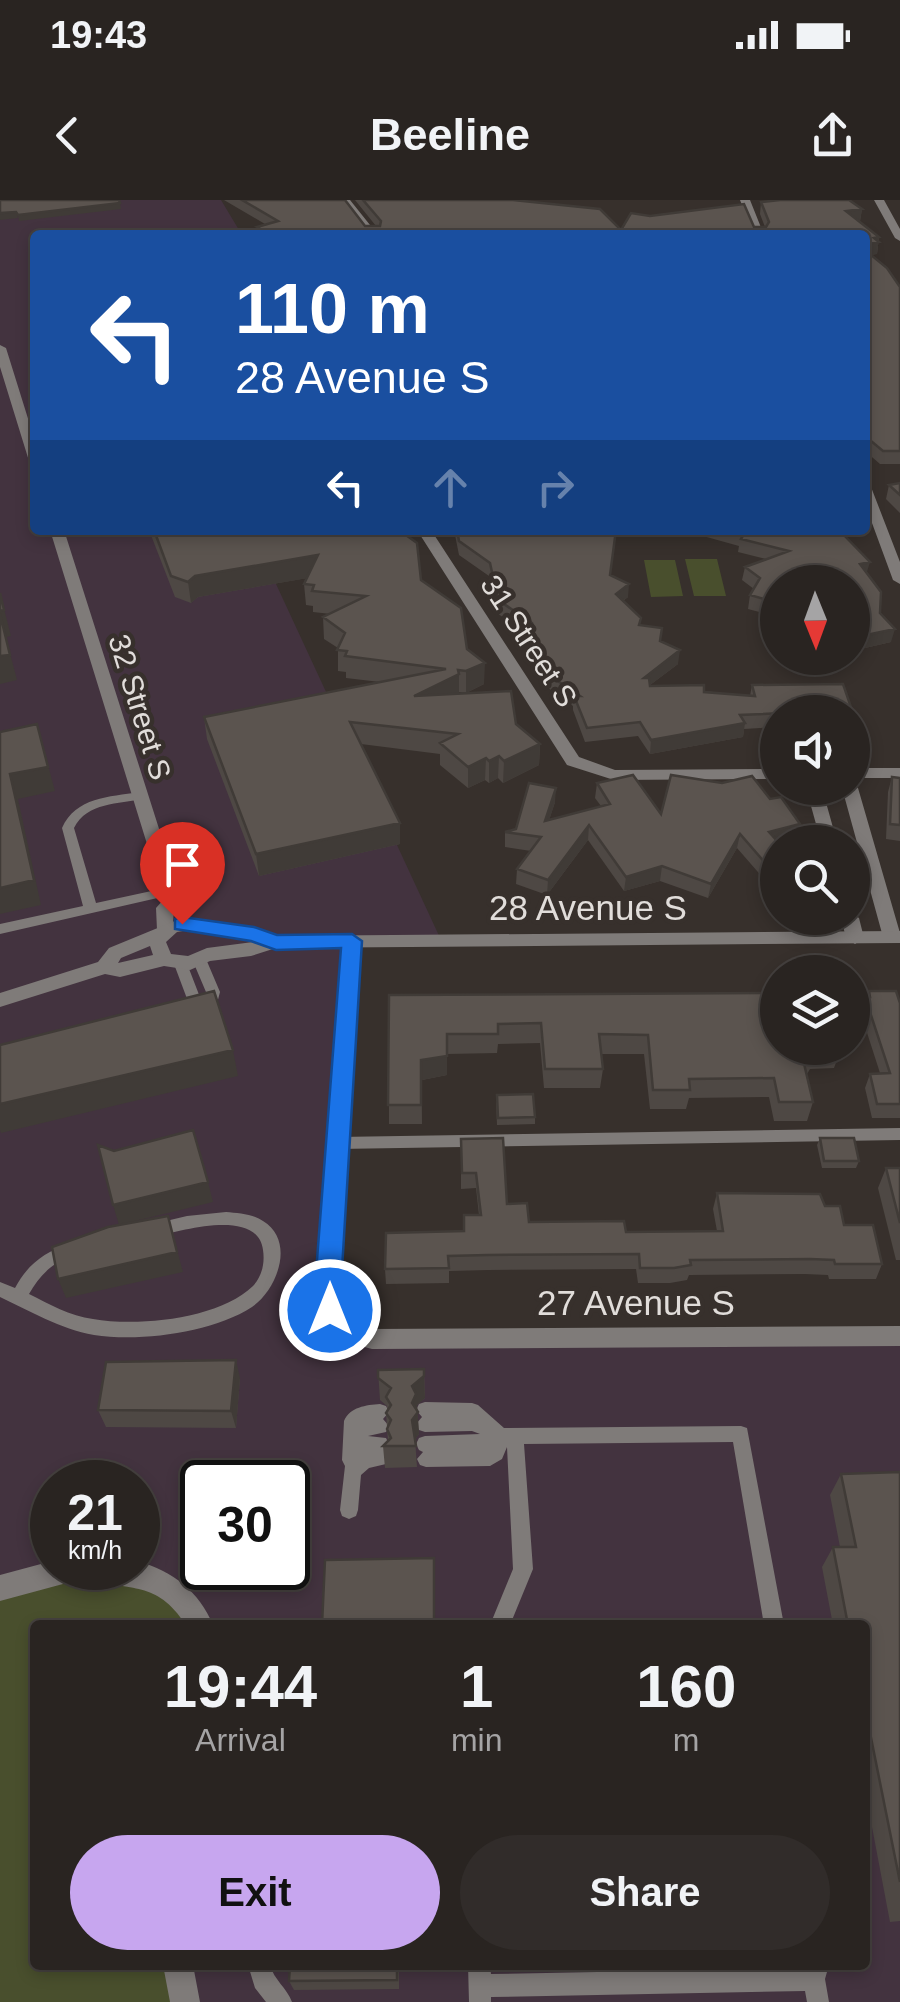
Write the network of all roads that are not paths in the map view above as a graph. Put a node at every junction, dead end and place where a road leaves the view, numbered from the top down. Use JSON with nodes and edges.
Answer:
{"nodes":[{"id":1,"x":345,"y":200,"type":"edge"},
{"id":2,"x":745,"y":200,"type":"edge"},
{"id":3,"x":879,"y":200,"type":"edge"},
{"id":4,"x":369,"y":230,"type":"edge"},
{"id":5,"x":756,"y":230,"type":"edge"},
{"id":6,"x":900,"y":238,"type":"edge"},
{"id":7,"x":0,"y":348,"type":"edge"},
{"id":8,"x":30,"y":445,"type":"edge"},
{"id":9,"x":870,"y":500,"type":"edge"},
{"id":10,"x":58,"y":535,"type":"edge"},
{"id":11,"x":427,"y":535,"type":"edge"},
{"id":12,"x":900,"y":580,"type":"edge"},
{"id":13,"x":870,"y":772,"type":"edge"},
{"id":14,"x":900,"y":772,"type":"edge"},
{"id":15,"x":760,"y":774,"type":"edge"},
{"id":16,"x":139,"y":796,"type":"junction"},
{"id":17,"x":855,"y":805,"type":"edge"},
{"id":18,"x":171,"y":896,"type":"junction"},
{"id":19,"x":91,"y":909,"type":"junction"},
{"id":20,"x":200,"y":926,"type":"junction"},
{"id":21,"x":0,"y":929,"type":"edge"},
{"id":22,"x":163,"y":933,"type":"junction"},
{"id":23,"x":854,"y":935,"type":"edge"},
{"id":24,"x":896,"y":937,"type":"edge"},
{"id":25,"x":855,"y":938,"type":"junction"},
{"id":26,"x":352,"y":941,"type":"junction"},
{"id":27,"x":276,"y":942,"type":"junction"},
{"id":28,"x":188,"y":959,"type":"junction"},
{"id":29,"x":105,"y":967,"type":"junction"},
{"id":30,"x":0,"y":1000,"type":"edge"},
{"id":31,"x":180,"y":1016,"type":"edge"},
{"id":32,"x":900,"y":1134,"type":"edge"},
{"id":33,"x":338,"y":1144,"type":"junction"},
{"id":34,"x":132,"y":1236,"type":"edge"},
{"id":35,"x":97,"y":1244,"type":"edge"},
{"id":36,"x":0,"y":1290,"type":"edge"},
{"id":37,"x":20,"y":1297,"type":"junction"},
{"id":38,"x":900,"y":1336,"type":"edge"},
{"id":39,"x":508,"y":1436,"type":"junction"},
{"id":40,"x":351,"y":1459,"type":"junction"},
{"id":41,"x":349,"y":1510,"type":"dead end"},
{"id":42,"x":30,"y":1580,"type":"edge"},
{"id":43,"x":160,"y":1583,"type":"edge"},
{"id":44,"x":0,"y":1588,"type":"edge"},
{"id":45,"x":196,"y":1620,"type":"edge"},
{"id":46,"x":502,"y":1620,"type":"edge"},
{"id":47,"x":773,"y":1620,"type":"edge"},
{"id":48,"x":179,"y":1970,"type":"edge"},
{"id":49,"x":260,"y":1970,"type":"edge"},
{"id":50,"x":817,"y":1982,"type":"edge"},
{"id":51,"x":480,"y":1984,"type":"edge"},
{"id":52,"x":185,"y":2002,"type":"edge"},
{"id":53,"x":281,"y":2002,"type":"edge"}],
"edges":[{"from":1,"to":4,"type":"street"},
{"from":2,"to":5,"type":"street"},
{"from":3,"to":6,"type":"street"},
{"from":7,"to":8,"type":"street"},
{"from":9,"to":12,"type":"street"},
{"from":10,"to":16,"type":"street","name":"32 Street S"},
{"from":11,"to":15,"type":"street","name":"31 Street S"},
{"from":13,"to":14,"type":"street"},
{"from":16,"to":18,"type":"street","name":"32 Street S"},
{"from":16,"to":19,"type":"lane"},
{"from":17,"to":24,"type":"street"},
{"from":18,"to":19,"type":"lane"},
{"from":18,"to":20,"type":"street","name":"32 Street S"},
{"from":18,"to":22,"type":"street"},
{"from":19,"to":21,"type":"lane"},
{"from":20,"to":22,"type":"street","name":"28 Avenue S"},
{"from":20,"to":27,"type":"street","name":"28 Avenue S"},
{"from":20,"to":28,"type":"street"},
{"from":22,"to":28,"type":"street"},
{"from":22,"to":29,"type":"street","name":"28 Avenue S"},
{"from":23,"to":25,"type":"street"},
{"from":24,"to":25,"type":"street","name":"28 Avenue S"},
{"from":25,"to":26,"type":"street","name":"28 Avenue S"},
{"from":26,"to":27,"type":"street","name":"28 Avenue S"},
{"from":26,"to":33,"type":"street"},
{"from":27,"to":28,"type":"street","name":"28 Avenue S"},
{"from":28,"to":29,"type":"street","name":"28 Avenue S"},
{"from":28,"to":31,"type":"lane"},
{"from":29,"to":30,"type":"street","name":"28 Avenue S"},
{"from":32,"to":33,"type":"lane"},
{"from":33,"to":38,"type":"street","name":"27 Avenue S"},
{"from":34,"to":37,"type":"lane"},
{"from":35,"to":37,"type":"lane"},
{"from":36,"to":37,"type":"lane"},
{"from":39,"to":39,"type":"lane"},
{"from":39,"to":46,"type":"lane"},
{"from":39,"to":47,"type":"lane"},
{"from":40,"to":40,"type":"lane"},
{"from":40,"to":41,"type":"lane"},
{"from":42,"to":44,"type":"street"},
{"from":43,"to":45,"type":"street"},
{"from":48,"to":52,"type":"street"},
{"from":49,"to":53,"type":"lane"},
{"from":50,"to":51,"type":"lane"}]}
